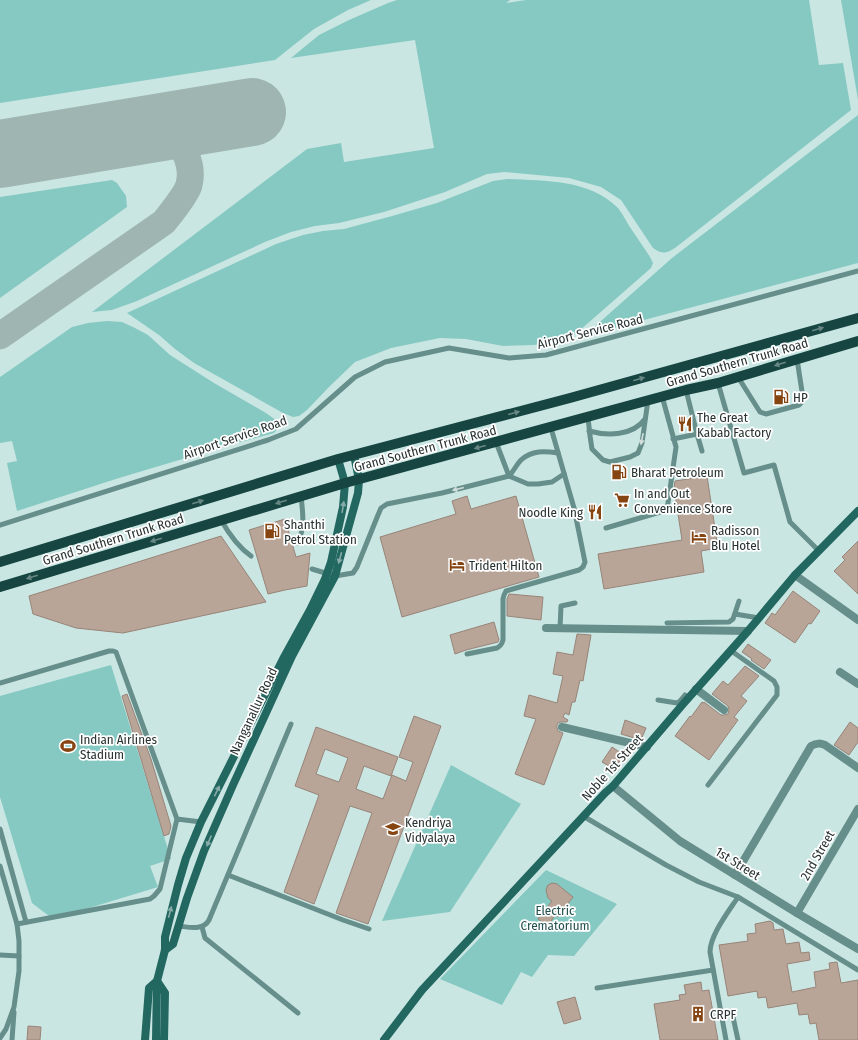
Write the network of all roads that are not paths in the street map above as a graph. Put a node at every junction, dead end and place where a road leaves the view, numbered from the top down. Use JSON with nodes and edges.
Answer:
{"nodes":[{"id":1,"x":858,"y":270,"type":"edge"},
{"id":2,"x":858,"y":318,"type":"edge"},
{"id":3,"x":858,"y":341,"type":"edge"},
{"id":4,"x":797,"y":359,"type":"junction"},
{"id":5,"x":738,"y":376,"type":"junction"},
{"id":6,"x":718,"y":382,"type":"junction"},
{"id":7,"x":686,"y":390,"type":"junction"},
{"id":8,"x":662,"y":396,"type":"junction"},
{"id":9,"x":648,"y":400,"type":"junction"},
{"id":10,"x":588,"y":417,"type":"junction"},
{"id":11,"x":646,"y":418,"type":"junction"},
{"id":12,"x":551,"y":428,"type":"junction"},
{"id":13,"x":589,"y":431,"type":"junction"},
{"id":14,"x":697,"y":434,"type":"junction"},
{"id":15,"x":674,"y":439,"type":"junction"},
{"id":16,"x":496,"y":442,"type":"junction"},
{"id":17,"x":702,"y":451,"type":"dead end"},
{"id":18,"x":558,"y":453,"type":"junction"},
{"id":19,"x":354,"y":455,"type":"junction"},
{"id":20,"x":338,"y":459,"type":"junction"},
{"id":21,"x":564,"y":474,"type":"junction"},
{"id":22,"x":509,"y":476,"type":"junction"},
{"id":23,"x":359,"y":480,"type":"junction"},
{"id":24,"x":345,"y":483,"type":"junction"},
{"id":25,"x":301,"y":496,"type":"junction"},
{"id":26,"x":858,"y":511,"type":"edge"},
{"id":27,"x":221,"y":520,"type":"junction"},
{"id":28,"x":0,"y":525,"type":"edge"},
{"id":29,"x":606,"y":528,"type":"dead end"},
{"id":30,"x":298,"y":543,"type":"dead end"},
{"id":31,"x":819,"y":551,"type":"junction"},
{"id":32,"x":251,"y":556,"type":"dead end"},
{"id":33,"x":0,"y":562,"type":"edge"},
{"id":34,"x":312,"y":569,"type":"dead end"},
{"id":35,"x":327,"y":573,"type":"junction"},
{"id":36,"x":795,"y":575,"type":"junction"},
{"id":37,"x":335,"y":576,"type":"junction"},
{"id":38,"x":0,"y":587,"type":"edge"},
{"id":39,"x":739,"y":601,"type":"dead end"},
{"id":40,"x":575,"y":603,"type":"dead end"},
{"id":41,"x":735,"y":614,"type":"junction"},
{"id":42,"x":759,"y":618,"type":"junction"},
{"id":43,"x":858,"y":620,"type":"edge"},
{"id":44,"x":667,"y":623,"type":"dead end"},
{"id":45,"x":546,"y":628,"type":"dead end"},
{"id":46,"x":560,"y":628,"type":"junction"},
{"id":47,"x":748,"y":631,"type":"junction"},
{"id":48,"x":730,"y":650,"type":"junction"},
{"id":49,"x":467,"y":654,"type":"dead end"},
{"id":50,"x":840,"y":672,"type":"dead end"},
{"id":51,"x":280,"y":673,"type":"junction"},
{"id":52,"x":0,"y":683,"type":"edge"},
{"id":53,"x":858,"y":684,"type":"edge"},
{"id":54,"x":696,"y":689,"type":"junction"},
{"id":55,"x":683,"y":699,"type":"junction"},
{"id":56,"x":658,"y":700,"type":"dead end"},
{"id":57,"x":724,"y":710,"type":"dead end"},
{"id":58,"x":291,"y":724,"type":"dead end"},
{"id":59,"x":562,"y":727,"type":"dead end"},
{"id":60,"x":647,"y":747,"type":"junction"},
{"id":61,"x":858,"y":768,"type":"edge"},
{"id":62,"x":708,"y":785,"type":"dead end"},
{"id":63,"x":614,"y":786,"type":"junction"},
{"id":64,"x":858,"y":809,"type":"edge"},
{"id":65,"x":583,"y":816,"type":"junction"},
{"id":66,"x":177,"y":819,"type":"junction"},
{"id":67,"x":202,"y":822,"type":"junction"},
{"id":68,"x":0,"y":829,"type":"edge"},
{"id":69,"x":0,"y":866,"type":"edge"},
{"id":70,"x":228,"y":875,"type":"junction"},
{"id":71,"x":735,"y":875,"type":"junction"},
{"id":72,"x":738,"y":897,"type":"junction"},
{"id":73,"x":798,"y":913,"type":"junction"},
{"id":74,"x":26,"y":922,"type":"junction"},
{"id":75,"x":17,"y":924,"type":"junction"},
{"id":76,"x":178,"y":926,"type":"junction"},
{"id":77,"x":202,"y":927,"type":"junction"},
{"id":78,"x":369,"y":929,"type":"dead end"},
{"id":79,"x":858,"y":949,"type":"edge"},
{"id":80,"x":165,"y":950,"type":"junction"},
{"id":81,"x":0,"y":955,"type":"edge"},
{"id":82,"x":19,"y":956,"type":"junction"},
{"id":83,"x":713,"y":970,"type":"junction"},
{"id":84,"x":858,"y":970,"type":"edge"},
{"id":85,"x":157,"y":982,"type":"junction"},
{"id":86,"x":596,"y":988,"type":"dead end"},
{"id":87,"x":14,"y":1007,"type":"junction"},
{"id":88,"x":298,"y":1013,"type":"dead end"},
{"id":89,"x":733,"y":1017,"type":"dead end"},
{"id":90,"x":0,"y":1038,"type":"edge"},
{"id":91,"x":12,"y":1040,"type":"edge"},
{"id":92,"x":146,"y":1040,"type":"edge"},
{"id":93,"x":156,"y":1040,"type":"edge"},
{"id":94,"x":164,"y":1040,"type":"edge"},
{"id":95,"x":384,"y":1040,"type":"edge"},
{"id":96,"x":726,"y":1040,"type":"edge"},
{"id":97,"x":738,"y":1040,"type":"edge"}],
"edges":[{"from":1,"to":28,"type":"lane","name":"Airport Service Road"},
{"from":19,"to":2,"type":"main road","name":"Grand Southern Trunk Road","one_way":true},
{"from":3,"to":4,"type":"main road","name":"Grand Southern Trunk Road"},
{"from":4,"to":5,"type":"main road","name":"Grand Southern Trunk Road","one_way":true},
{"from":4,"to":5,"type":"lane"},
{"from":5,"to":6,"type":"main road","name":"Grand Southern Trunk Road"},
{"from":6,"to":7,"type":"main road","name":"Grand Southern Trunk Road"},
{"from":6,"to":31,"type":"lane"},
{"from":7,"to":8,"type":"main road","name":"Grand Southern Trunk Road"},
{"from":7,"to":14,"type":"lane"},
{"from":8,"to":9,"type":"main road","name":"Grand Southern Trunk Road"},
{"from":8,"to":15,"type":"lane"},
{"from":9,"to":10,"type":"main road","name":"Grand Southern Trunk Road"},
{"from":9,"to":11,"type":"lane"},
{"from":10,"to":12,"type":"main road","name":"Grand Southern Trunk Road"},
{"from":10,"to":13,"type":"lane"},
{"from":11,"to":13,"type":"lane"},
{"from":11,"to":13,"type":"lane","one_way":true},
{"from":12,"to":16,"type":"main road","name":"Grand Southern Trunk Road"},
{"from":12,"to":18,"type":"lane"},
{"from":14,"to":15,"type":"lane"},
{"from":14,"to":17,"type":"lane"},
{"from":15,"to":29,"type":"lane"},
{"from":16,"to":22,"type":"lane"},
{"from":16,"to":23,"type":"main road","name":"Grand Southern Trunk Road","one_way":true},
{"from":18,"to":21,"type":"lane"},
{"from":18,"to":22,"type":"lane"},
{"from":19,"to":20,"type":"main road","name":"Grand Southern Trunk Road"},
{"from":19,"to":23,"type":"street","name":"Nanganallur Road"},
{"from":20,"to":24,"type":"street"},
{"from":33,"to":20,"type":"main road","name":"Grand Southern Trunk Road","one_way":true},
{"from":21,"to":22,"type":"lane"},
{"from":21,"to":49,"type":"lane"},
{"from":22,"to":37,"type":"lane","one_way":true},
{"from":23,"to":24,"type":"main road","name":"Grand Southern Trunk Road"},
{"from":23,"to":37,"type":"street","name":"Nanganallur Road","one_way":true},
{"from":24,"to":25,"type":"main road","name":"Grand Southern Trunk Road"},
{"from":35,"to":24,"type":"street","name":"Nanganallur Road","one_way":true},
{"from":25,"to":27,"type":"main road","name":"Grand Southern Trunk Road","one_way":true},
{"from":25,"to":30,"type":"lane"},
{"from":26,"to":31,"type":"street","name":"Noble 1st Street"},
{"from":27,"to":32,"type":"lane"},
{"from":27,"to":38,"type":"main road","name":"Grand Southern Trunk Road","one_way":true},
{"from":31,"to":36,"type":"street","name":"Noble 1st Street"},
{"from":34,"to":35,"type":"lane"},
{"from":35,"to":37,"type":"lane"},
{"from":35,"to":51,"type":"street","name":"Nanganallur Road"},
{"from":36,"to":42,"type":"street","name":"Noble 1st Street"},
{"from":36,"to":43,"type":"street"},
{"from":37,"to":51,"type":"street","name":"Nanganallur Road"},
{"from":39,"to":41,"type":"lane"},
{"from":40,"to":46,"type":"lane"},
{"from":41,"to":42,"type":"lane"},
{"from":41,"to":44,"type":"lane"},
{"from":42,"to":47,"type":"street","name":"Noble 1st Street"},
{"from":45,"to":46,"type":"street"},
{"from":46,"to":47,"type":"street"},
{"from":47,"to":48,"type":"street","name":"Noble 1st Street"},
{"from":48,"to":54,"type":"street","name":"Noble 1st Street"},
{"from":48,"to":62,"type":"lane"},
{"from":50,"to":53,"type":"street"},
{"from":67,"to":51,"type":"street","name":"Nanganallur Road","one_way":true},
{"from":51,"to":76,"type":"street","name":"Nanganallur Road","one_way":true},
{"from":52,"to":66,"type":"lane"},
{"from":54,"to":55,"type":"street","name":"Noble 1st Street"},
{"from":54,"to":57,"type":"street"},
{"from":55,"to":56,"type":"lane"},
{"from":55,"to":60,"type":"street","name":"Noble 1st Street"},
{"from":58,"to":70,"type":"lane"},
{"from":59,"to":60,"type":"street"},
{"from":60,"to":63,"type":"street","name":"Noble 1st Street"},
{"from":61,"to":71,"type":"street"},
{"from":63,"to":65,"type":"street","name":"Noble 1st Street"},
{"from":63,"to":71,"type":"street","name":"1st Street"},
{"from":64,"to":73,"type":"street","name":"2nd Street"},
{"from":65,"to":72,"type":"lane"},
{"from":65,"to":95,"type":"street","name":"Noble 1st Street"},
{"from":66,"to":67,"type":"lane"},
{"from":66,"to":74,"type":"lane"},
{"from":80,"to":67,"type":"street","name":"Nanganallur Road","one_way":true},
{"from":68,"to":74,"type":"lane"},
{"from":69,"to":75,"type":"lane"},
{"from":70,"to":77,"type":"lane"},
{"from":70,"to":78,"type":"lane"},
{"from":71,"to":73,"type":"street","name":"1st Street"},
{"from":72,"to":83,"type":"lane"},
{"from":72,"to":84,"type":"lane"},
{"from":73,"to":79,"type":"street","name":"1st Street"},
{"from":74,"to":75,"type":"lane"},
{"from":75,"to":82,"type":"lane"},
{"from":76,"to":77,"type":"lane"},
{"from":76,"to":80,"type":"street","name":"Nanganallur Road"},
{"from":77,"to":88,"type":"lane"},
{"from":80,"to":85,"type":"street","name":"Nanganallur Road"},
{"from":81,"to":82,"type":"lane"},
{"from":82,"to":87,"type":"lane"},
{"from":83,"to":86,"type":"lane"},
{"from":83,"to":96,"type":"lane"},
{"from":85,"to":92,"type":"street"},
{"from":85,"to":93,"type":"street","name":"Nanganallur Road"},
{"from":85,"to":94,"type":"street"},
{"from":87,"to":90,"type":"lane"},
{"from":87,"to":91,"type":"lane"},
{"from":89,"to":97,"type":"lane"}]}
